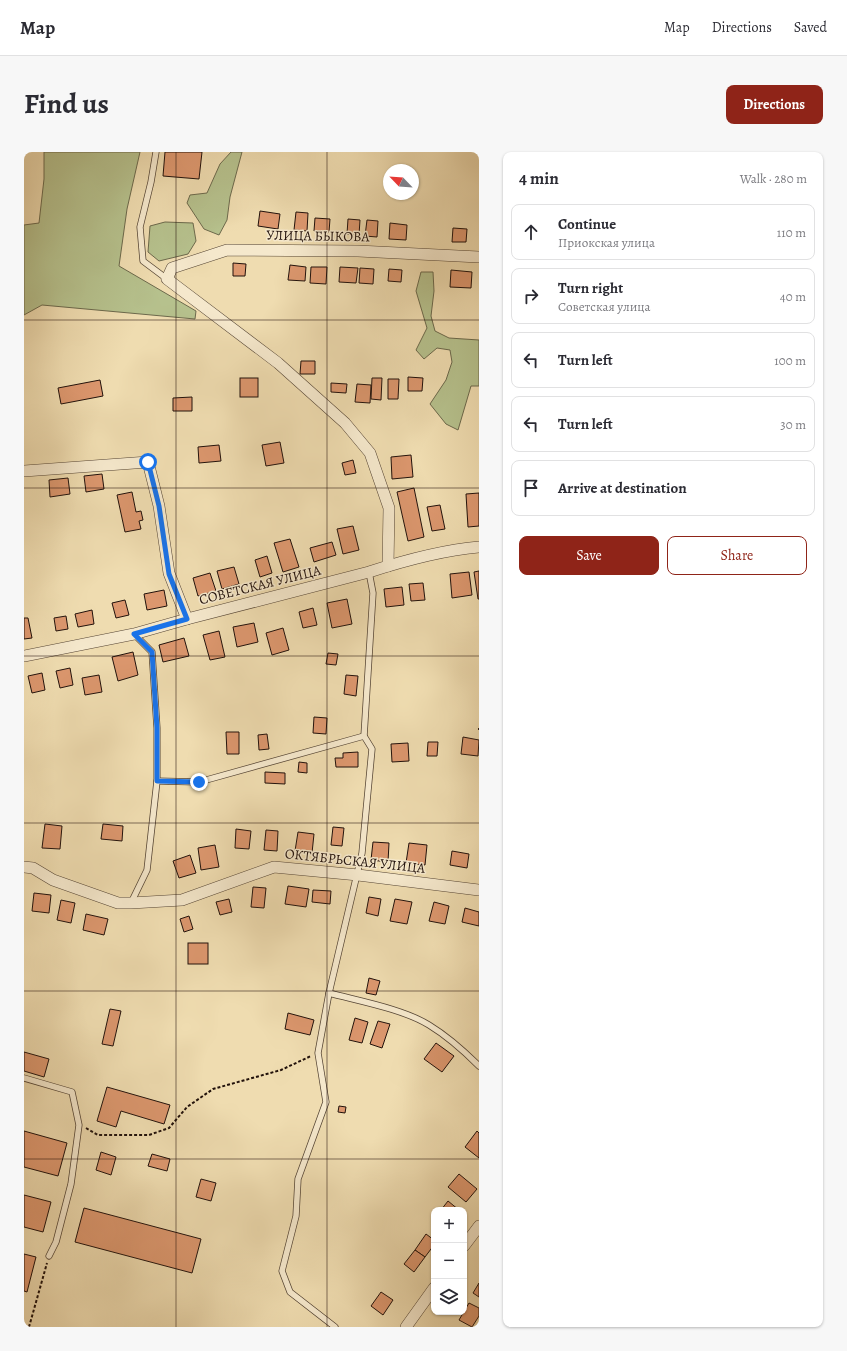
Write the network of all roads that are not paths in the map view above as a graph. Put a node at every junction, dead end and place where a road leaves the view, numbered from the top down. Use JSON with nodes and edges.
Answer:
{"nodes":[{"id":1,"x":156,"y":152,"type":"edge"},
{"id":2,"x":479,"y":257,"type":"edge"},
{"id":3,"x":167,"y":279,"type":"junction"},
{"id":4,"x":24,"y":471,"type":"edge"},
{"id":5,"x":479,"y":547,"type":"edge"},
{"id":6,"x":388,"y":566,"type":"junction"},
{"id":7,"x":369,"y":572,"type":"junction"},
{"id":8,"x":187,"y":619,"type":"junction"},
{"id":9,"x":134,"y":634,"type":"junction"},
{"id":10,"x":24,"y":656,"type":"edge"},
{"id":11,"x":364,"y":736,"type":"junction"},
{"id":12,"x":157,"y":781,"type":"junction"},
{"id":13,"x":24,"y":867,"type":"edge"},
{"id":14,"x":358,"y":875,"type":"junction"},
{"id":15,"x":479,"y":890,"type":"edge"},
{"id":16,"x":131,"y":903,"type":"junction"},
{"id":17,"x":329,"y":993,"type":"junction"},
{"id":18,"x":479,"y":1066,"type":"edge"},
{"id":19,"x":24,"y":1078,"type":"edge"},
{"id":20,"x":479,"y":1226,"type":"edge"},
{"id":21,"x":466,"y":1243,"type":"edge"},
{"id":22,"x":48,"y":1256,"type":"road end"},
{"id":23,"x":431,"y":1292,"type":"edge"},
{"id":24,"x":335,"y":1327,"type":"edge"},
{"id":25,"x":406,"y":1327,"type":"edge"}],
"edges":[{"from":1,"to":3,"type":"lane"},
{"from":2,"to":3,"type":"street","name":"УЛИЦА БЫКОВА"},
{"from":3,"to":6,"type":"street"},
{"from":4,"to":8,"type":"street"},
{"from":5,"to":6,"type":"street","name":"СОВЕТСКАЯ УЛИЦА"},
{"from":6,"to":7,"type":"street","name":"СОВЕТСКАЯ УЛИЦА"},
{"from":7,"to":8,"type":"street","name":"СОВЕТСКАЯ УЛИЦА"},
{"from":7,"to":11,"type":"lane"},
{"from":8,"to":9,"type":"street","name":"СОВЕТСКАЯ УЛИЦА"},
{"from":9,"to":10,"type":"street","name":"СОВЕТСКАЯ УЛИЦА"},
{"from":9,"to":12,"type":"lane"},
{"from":11,"to":12,"type":"lane"},
{"from":11,"to":14,"type":"lane"},
{"from":12,"to":16,"type":"lane"},
{"from":13,"to":16,"type":"street","name":"ОКТЯБРЬСКАЯ УЛИЦА"},
{"from":14,"to":15,"type":"street","name":"ОКТЯБРЬСКАЯ УЛИЦА"},
{"from":14,"to":16,"type":"street","name":"ОКТЯБРЬСКАЯ УЛИЦА"},
{"from":14,"to":17,"type":"lane"},
{"from":17,"to":18,"type":"lane"},
{"from":17,"to":24,"type":"lane"},
{"from":19,"to":22,"type":"lane"},
{"from":20,"to":21,"type":"street"},
{"from":23,"to":25,"type":"street"}]}
